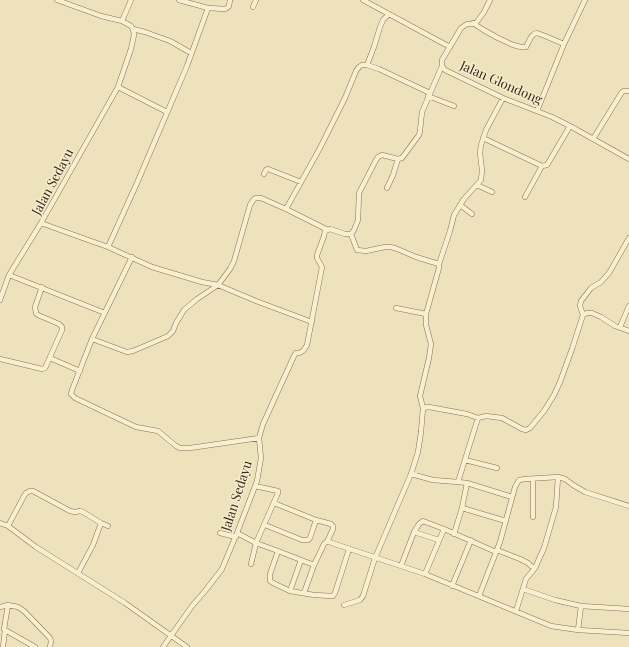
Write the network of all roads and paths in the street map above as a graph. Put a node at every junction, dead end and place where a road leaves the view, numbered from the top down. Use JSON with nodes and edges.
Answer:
{"nodes":[{"id":1,"x":57,"y":0,"type":"edge"},
{"id":2,"x":131,"y":0,"type":"edge"},
{"id":3,"x":179,"y":0,"type":"edge"},
{"id":4,"x":230,"y":0,"type":"edge"},
{"id":5,"x":256,"y":0,"type":"edge"},
{"id":6,"x":363,"y":0,"type":"edge"},
{"id":7,"x":490,"y":0,"type":"edge"},
{"id":8,"x":585,"y":0,"type":"edge"},
{"id":9,"x":371,"y":2,"type":"edge"},
{"id":10,"x":253,"y":7,"type":"dead end"},
{"id":11,"x":208,"y":8,"type":"junction"},
{"id":12,"x":389,"y":14,"type":"junction"},
{"id":13,"x":122,"y":21,"type":"junction"},
{"id":14,"x":473,"y":23,"type":"junction"},
{"id":15,"x":133,"y":29,"type":"junction"},
{"id":16,"x":564,"y":44,"type":"junction"},
{"id":17,"x":450,"y":47,"type":"junction"},
{"id":18,"x":192,"y":53,"type":"junction"},
{"id":19,"x":367,"y":65,"type":"junction"},
{"id":20,"x":442,"y":66,"type":"junction"},
{"id":21,"x":118,"y":87,"type":"junction"},
{"id":22,"x":629,"y":91,"type":"edge"},
{"id":23,"x":429,"y":94,"type":"junction"},
{"id":24,"x":503,"y":98,"type":"junction"},
{"id":25,"x":454,"y":106,"type":"dead end"},
{"id":26,"x":536,"y":111,"type":"junction"},
{"id":27,"x":168,"y":112,"type":"junction"},
{"id":28,"x":570,"y":126,"type":"junction"},
{"id":29,"x":483,"y":138,"type":"junction"},
{"id":30,"x":593,"y":139,"type":"junction"},
{"id":31,"x":398,"y":159,"type":"junction"},
{"id":32,"x":629,"y":159,"type":"edge"},
{"id":33,"x":542,"y":166,"type":"junction"},
{"id":34,"x":264,"y":174,"type":"dead end"},
{"id":35,"x":301,"y":182,"type":"junction"},
{"id":36,"x":477,"y":185,"type":"junction"},
{"id":37,"x":387,"y":188,"type":"dead end"},
{"id":38,"x":492,"y":192,"type":"dead end"},
{"id":39,"x":525,"y":197,"type":"dead end"},
{"id":40,"x":460,"y":205,"type":"junction"},
{"id":41,"x":286,"y":208,"type":"junction"},
{"id":42,"x":472,"y":214,"type":"dead end"},
{"id":43,"x":41,"y":223,"type":"junction"},
{"id":44,"x":328,"y":230,"type":"junction"},
{"id":45,"x":351,"y":234,"type":"junction"},
{"id":46,"x":629,"y":238,"type":"edge"},
{"id":47,"x":108,"y":246,"type":"junction"},
{"id":48,"x":132,"y":257,"type":"junction"},
{"id":49,"x":439,"y":264,"type":"junction"},
{"id":50,"x":9,"y":275,"type":"junction"},
{"id":51,"x":218,"y":285,"type":"junction"},
{"id":52,"x":42,"y":287,"type":"junction"},
{"id":53,"x":0,"y":300,"type":"edge"},
{"id":54,"x":629,"y":306,"type":"edge"},
{"id":55,"x":396,"y":308,"type":"dead end"},
{"id":56,"x":105,"y":312,"type":"junction"},
{"id":57,"x":426,"y":314,"type":"junction"},
{"id":58,"x":583,"y":315,"type":"junction"},
{"id":59,"x":312,"y":322,"type":"junction"},
{"id":60,"x":620,"y":327,"type":"junction"},
{"id":61,"x":629,"y":331,"type":"edge"},
{"id":62,"x":92,"y":339,"type":"junction"},
{"id":63,"x":50,"y":358,"type":"junction"},
{"id":64,"x":0,"y":359,"type":"edge"},
{"id":65,"x":80,"y":370,"type":"junction"},
{"id":66,"x":423,"y":408,"type":"junction"},
{"id":67,"x":478,"y":418,"type":"junction"},
{"id":68,"x":259,"y":438,"type":"junction"},
{"id":69,"x":465,"y":460,"type":"junction"},
{"id":70,"x":497,"y":468,"type":"dead end"},
{"id":71,"x":412,"y":474,"type":"junction"},
{"id":72,"x":558,"y":477,"type":"junction"},
{"id":73,"x":533,"y":479,"type":"junction"},
{"id":74,"x":458,"y":482,"type":"junction"},
{"id":75,"x":467,"y":483,"type":"junction"},
{"id":76,"x":255,"y":486,"type":"junction"},
{"id":77,"x":512,"y":497,"type":"junction"},
{"id":78,"x":274,"y":503,"type":"junction"},
{"id":79,"x":629,"y":506,"type":"edge"},
{"id":80,"x":462,"y":508,"type":"junction"},
{"id":81,"x":533,"y":517,"type":"dead end"},
{"id":82,"x":316,"y":520,"type":"junction"},
{"id":83,"x":506,"y":521,"type":"junction"},
{"id":84,"x":0,"y":523,"type":"edge"},
{"id":85,"x":101,"y":523,"type":"junction"},
{"id":86,"x":265,"y":525,"type":"junction"},
{"id":87,"x":8,"y":526,"type":"junction"},
{"id":88,"x":108,"y":526,"type":"dead end"},
{"id":89,"x":444,"y":529,"type":"junction"},
{"id":90,"x":414,"y":532,"type":"junction"},
{"id":91,"x":220,"y":533,"type":"dead end"},
{"id":92,"x":454,"y":534,"type":"junction"},
{"id":93,"x":237,"y":535,"type":"junction"},
{"id":94,"x":439,"y":540,"type":"junction"},
{"id":95,"x":470,"y":540,"type":"junction"},
{"id":96,"x":327,"y":542,"type":"junction"},
{"id":97,"x":256,"y":543,"type":"junction"},
{"id":98,"x":349,"y":549,"type":"junction"},
{"id":99,"x":278,"y":551,"type":"junction"},
{"id":100,"x":496,"y":551,"type":"junction"},
{"id":101,"x":375,"y":558,"type":"junction"},
{"id":102,"x":301,"y":560,"type":"junction"},
{"id":103,"x":251,"y":564,"type":"dead end"},
{"id":104,"x":314,"y":565,"type":"junction"},
{"id":105,"x":400,"y":566,"type":"junction"},
{"id":106,"x":535,"y":568,"type":"junction"},
{"id":107,"x":78,"y":573,"type":"junction"},
{"id":108,"x":425,"y":574,"type":"junction"},
{"id":109,"x":452,"y":586,"type":"junction"},
{"id":110,"x":523,"y":589,"type":"junction"},
{"id":111,"x":290,"y":591,"type":"junction"},
{"id":112,"x":304,"y":594,"type":"junction"},
{"id":113,"x":479,"y":596,"type":"junction"},
{"id":114,"x":344,"y":604,"type":"dead end"},
{"id":115,"x":8,"y":605,"type":"junction"},
{"id":116,"x":581,"y":606,"type":"junction"},
{"id":117,"x":0,"y":607,"type":"edge"},
{"id":118,"x":629,"y":609,"type":"edge"},
{"id":119,"x":516,"y":611,"type":"junction"},
{"id":120,"x":5,"y":630,"type":"junction"},
{"id":121,"x":578,"y":630,"type":"junction"},
{"id":122,"x":629,"y":633,"type":"edge"},
{"id":123,"x":171,"y":636,"type":"junction"},
{"id":124,"x":3,"y":647,"type":"edge"},
{"id":125,"x":33,"y":647,"type":"edge"},
{"id":126,"x":50,"y":647,"type":"edge"},
{"id":127,"x":163,"y":647,"type":"edge"},
{"id":128,"x":187,"y":647,"type":"edge"}],
"edges":[{"from":1,"to":13,"type":"street"},
{"from":2,"to":13,"type":"street"},
{"from":3,"to":11,"type":"street"},
{"from":4,"to":11,"type":"street"},
{"from":5,"to":10,"type":"street"},
{"from":6,"to":9,"type":"street"},
{"from":7,"to":14,"type":"street","name":"Jalan Glondong"},
{"from":8,"to":16,"type":"street"},
{"from":9,"to":12,"type":"street"},
{"from":11,"to":18,"type":"street"},
{"from":12,"to":17,"type":"street"},
{"from":12,"to":19,"type":"street"},
{"from":13,"to":15,"type":"street"},
{"from":14,"to":16,"type":"street"},
{"from":14,"to":17,"type":"street","name":"Jalan Glondong"},
{"from":15,"to":18,"type":"street"},
{"from":15,"to":21,"type":"street","name":"Jalan Sedayu"},
{"from":16,"to":26,"type":"street"},
{"from":17,"to":20,"type":"street","name":"Jalan Glondong"},
{"from":18,"to":27,"type":"street"},
{"from":19,"to":23,"type":"street"},
{"from":19,"to":35,"type":"street"},
{"from":20,"to":23,"type":"street"},
{"from":20,"to":24,"type":"street","name":"Jalan Glondong"},
{"from":21,"to":27,"type":"street"},
{"from":21,"to":43,"type":"street","name":"Jalan Sedayu"},
{"from":22,"to":30,"type":"street"},
{"from":23,"to":25,"type":"street"},
{"from":23,"to":31,"type":"street"},
{"from":24,"to":26,"type":"street","name":"Jalan Glondong"},
{"from":24,"to":29,"type":"street"},
{"from":26,"to":28,"type":"street","name":"Jalan Glondong"},
{"from":27,"to":47,"type":"street"},
{"from":28,"to":30,"type":"street","name":"Jalan Glondong"},
{"from":28,"to":33,"type":"street"},
{"from":29,"to":33,"type":"street"},
{"from":29,"to":36,"type":"street"},
{"from":30,"to":32,"type":"street","name":"Jalan Glondong"},
{"from":31,"to":37,"type":"street"},
{"from":31,"to":45,"type":"street"},
{"from":33,"to":39,"type":"street"},
{"from":34,"to":35,"type":"street"},
{"from":35,"to":41,"type":"street"},
{"from":36,"to":38,"type":"street"},
{"from":36,"to":40,"type":"street"},
{"from":40,"to":42,"type":"street"},
{"from":40,"to":49,"type":"street"},
{"from":41,"to":44,"type":"street"},
{"from":41,"to":51,"type":"street"},
{"from":43,"to":47,"type":"street","name":"Jalan Sedayu"},
{"from":43,"to":50,"type":"street"},
{"from":44,"to":45,"type":"street"},
{"from":44,"to":59,"type":"street","name":"Jalan Sedayu"},
{"from":45,"to":49,"type":"street"},
{"from":46,"to":58,"type":"street"},
{"from":47,"to":48,"type":"street","name":"Jalan Sedayu"},
{"from":48,"to":51,"type":"street","name":"Jalan Sedayu"},
{"from":48,"to":56,"type":"street"},
{"from":49,"to":57,"type":"street"},
{"from":50,"to":52,"type":"street"},
{"from":50,"to":53,"type":"street"},
{"from":51,"to":59,"type":"street","name":"Jalan Sedayu"},
{"from":51,"to":62,"type":"street"},
{"from":52,"to":56,"type":"street"},
{"from":52,"to":63,"type":"street"},
{"from":54,"to":60,"type":"street"},
{"from":55,"to":57,"type":"street"},
{"from":56,"to":62,"type":"street"},
{"from":57,"to":66,"type":"street"},
{"from":58,"to":60,"type":"street"},
{"from":58,"to":67,"type":"street"},
{"from":59,"to":68,"type":"street","name":"Jalan Sedayu"},
{"from":60,"to":61,"type":"street"},
{"from":62,"to":65,"type":"street"},
{"from":63,"to":64,"type":"street"},
{"from":63,"to":65,"type":"street"},
{"from":65,"to":68,"type":"street"},
{"from":66,"to":67,"type":"street"},
{"from":66,"to":71,"type":"street"},
{"from":67,"to":69,"type":"street"},
{"from":68,"to":76,"type":"street","name":"Jalan Sedayu"},
{"from":69,"to":70,"type":"street"},
{"from":69,"to":74,"type":"street"},
{"from":71,"to":74,"type":"street"},
{"from":71,"to":101,"type":"street"},
{"from":72,"to":73,"type":"street"},
{"from":72,"to":79,"type":"street"},
{"from":72,"to":106,"type":"street"},
{"from":73,"to":77,"type":"street"},
{"from":73,"to":81,"type":"street"},
{"from":74,"to":75,"type":"street"},
{"from":75,"to":77,"type":"street"},
{"from":75,"to":80,"type":"street"},
{"from":76,"to":78,"type":"street"},
{"from":76,"to":93,"type":"street","name":"Jalan Sedayu"},
{"from":77,"to":83,"type":"street"},
{"from":78,"to":82,"type":"street"},
{"from":78,"to":86,"type":"street"},
{"from":80,"to":83,"type":"street"},
{"from":80,"to":92,"type":"street"},
{"from":82,"to":86,"type":"street"},
{"from":82,"to":96,"type":"street"},
{"from":83,"to":100,"type":"street"},
{"from":84,"to":87,"type":"street"},
{"from":85,"to":87,"type":"street"},
{"from":85,"to":88,"type":"street"},
{"from":85,"to":107,"type":"street"},
{"from":86,"to":97,"type":"street"},
{"from":87,"to":107,"type":"street"},
{"from":89,"to":90,"type":"street"},
{"from":89,"to":92,"type":"street"},
{"from":89,"to":94,"type":"street"},
{"from":90,"to":94,"type":"street"},
{"from":90,"to":105,"type":"street"},
{"from":91,"to":93,"type":"street"},
{"from":92,"to":95,"type":"street"},
{"from":93,"to":97,"type":"street"},
{"from":93,"to":123,"type":"street","name":"Jalan Sedayu"},
{"from":94,"to":108,"type":"street"},
{"from":95,"to":100,"type":"street"},
{"from":95,"to":109,"type":"street"},
{"from":96,"to":98,"type":"street"},
{"from":96,"to":104,"type":"street"},
{"from":97,"to":99,"type":"street"},
{"from":97,"to":103,"type":"street"},
{"from":98,"to":101,"type":"street"},
{"from":98,"to":112,"type":"street"},
{"from":99,"to":102,"type":"street"},
{"from":99,"to":111,"type":"street"},
{"from":100,"to":106,"type":"street"},
{"from":100,"to":113,"type":"street"},
{"from":101,"to":105,"type":"street"},
{"from":101,"to":114,"type":"street"},
{"from":102,"to":104,"type":"street"},
{"from":102,"to":111,"type":"street"},
{"from":104,"to":112,"type":"street"},
{"from":105,"to":108,"type":"street"},
{"from":106,"to":110,"type":"street"},
{"from":107,"to":123,"type":"street"},
{"from":108,"to":109,"type":"street"},
{"from":109,"to":113,"type":"street"},
{"from":110,"to":116,"type":"street"},
{"from":110,"to":119,"type":"street"},
{"from":111,"to":112,"type":"street"},
{"from":113,"to":119,"type":"street"},
{"from":115,"to":117,"type":"street"},
{"from":115,"to":120,"type":"street"},
{"from":115,"to":126,"type":"street"},
{"from":116,"to":118,"type":"street"},
{"from":116,"to":121,"type":"street"},
{"from":119,"to":121,"type":"street"},
{"from":120,"to":124,"type":"street"},
{"from":120,"to":125,"type":"street"},
{"from":121,"to":122,"type":"street"},
{"from":123,"to":127,"type":"street","name":"Jalan Sedayu"},
{"from":123,"to":128,"type":"street"}]}
